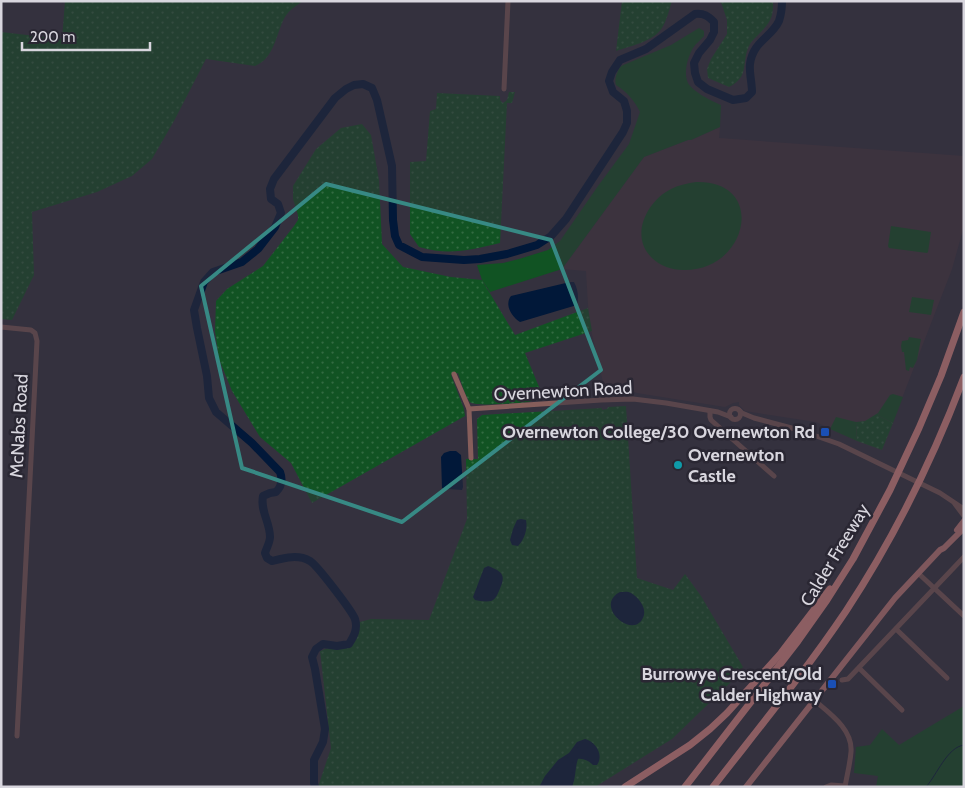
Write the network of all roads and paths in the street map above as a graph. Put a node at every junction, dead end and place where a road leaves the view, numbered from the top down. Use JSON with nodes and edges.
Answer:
{"nodes":[{"id":1,"x":508,"y":1,"type":"edge"},
{"id":2,"x":504,"y":89,"type":"dead end"},
{"id":3,"x":964,"y":312,"type":"edge"},
{"id":4,"x":1,"y":326,"type":"edge"},
{"id":5,"x":454,"y":374,"type":"dead end"},
{"id":6,"x":964,"y":377,"type":"edge"},
{"id":7,"x":468,"y":409,"type":"junction"},
{"id":8,"x":731,"y":410,"type":"junction"},
{"id":9,"x":739,"y":410,"type":"junction"},
{"id":10,"x":714,"y":412,"type":"junction"},
{"id":11,"x":731,"y":417,"type":"junction"},
{"id":12,"x":738,"y":418,"type":"junction"},
{"id":13,"x":754,"y":418,"type":"junction"},
{"id":14,"x":471,"y":458,"type":"dead end"},
{"id":15,"x":774,"y":476,"type":"dead end"},
{"id":16,"x":951,"y":500,"type":"junction"},
{"id":17,"x":964,"y":509,"type":"edge"},
{"id":18,"x":964,"y":516,"type":"edge"},
{"id":19,"x":875,"y":519,"type":"junction"},
{"id":20,"x":964,"y":520,"type":"edge"},
{"id":21,"x":964,"y":528,"type":"edge"},
{"id":22,"x":940,"y":550,"type":"junction"},
{"id":23,"x":964,"y":557,"type":"edge"},
{"id":24,"x":918,"y":573,"type":"junction"},
{"id":25,"x":934,"y":589,"type":"junction"},
{"id":26,"x":964,"y":616,"type":"edge"},
{"id":27,"x":896,"y":629,"type":"junction"},
{"id":28,"x":859,"y":668,"type":"junction"},
{"id":29,"x":947,"y":678,"type":"dead end"},
{"id":30,"x":842,"y":680,"type":"dead end"},
{"id":31,"x":814,"y":700,"type":"junction"},
{"id":32,"x":902,"y":710,"type":"dead end"},
{"id":33,"x":17,"y":736,"type":"dead end"},
{"id":34,"x":845,"y":786,"type":"edge"},
{"id":35,"x":625,"y":787,"type":"edge"},
{"id":36,"x":686,"y":787,"type":"edge"},
{"id":37,"x":713,"y":787,"type":"edge"},
{"id":38,"x":746,"y":787,"type":"edge"},
{"id":39,"x":826,"y":787,"type":"edge"}],
"edges":[{"from":1,"to":2,"type":"street"},
{"from":3,"to":19,"type":"highway","name":"Calder Freeway"},
{"from":4,"to":33,"type":"street","name":"McNabs Road"},
{"from":5,"to":7,"type":"street"},
{"from":6,"to":37,"type":"highway"},
{"from":7,"to":10,"type":"street","name":"Overnewton Road"},
{"from":7,"to":14,"type":"street"},
{"from":8,"to":9,"type":"street"},
{"from":8,"to":10,"type":"street","name":"Overnewton Road"},
{"from":8,"to":11,"type":"street"},
{"from":9,"to":12,"type":"street"},
{"from":9,"to":13,"type":"street"},
{"from":10,"to":11,"type":"street","name":"Overnewton Road"},
{"from":10,"to":15,"type":"street"},
{"from":11,"to":12,"type":"street"},
{"from":12,"to":13,"type":"street"},
{"from":13,"to":16,"type":"street"},
{"from":16,"to":17,"type":"street"},
{"from":16,"to":18,"type":"street"},
{"from":19,"to":35,"type":"highway"},
{"from":19,"to":36,"type":"highway","name":"Calder Freeway"},
{"from":20,"to":22,"type":"main road"},
{"from":21,"to":22,"type":"main road"},
{"from":22,"to":24,"type":"main road"},
{"from":23,"to":25,"type":"street"},
{"from":24,"to":25,"type":"street"},
{"from":24,"to":31,"type":"main road"},
{"from":25,"to":26,"type":"street"},
{"from":25,"to":27,"type":"street"},
{"from":27,"to":28,"type":"street"},
{"from":27,"to":29,"type":"street"},
{"from":28,"to":30,"type":"street"},
{"from":28,"to":32,"type":"street"},
{"from":31,"to":34,"type":"street"},
{"from":31,"to":38,"type":"main road"},
{"from":34,"to":39,"type":"street"}]}
